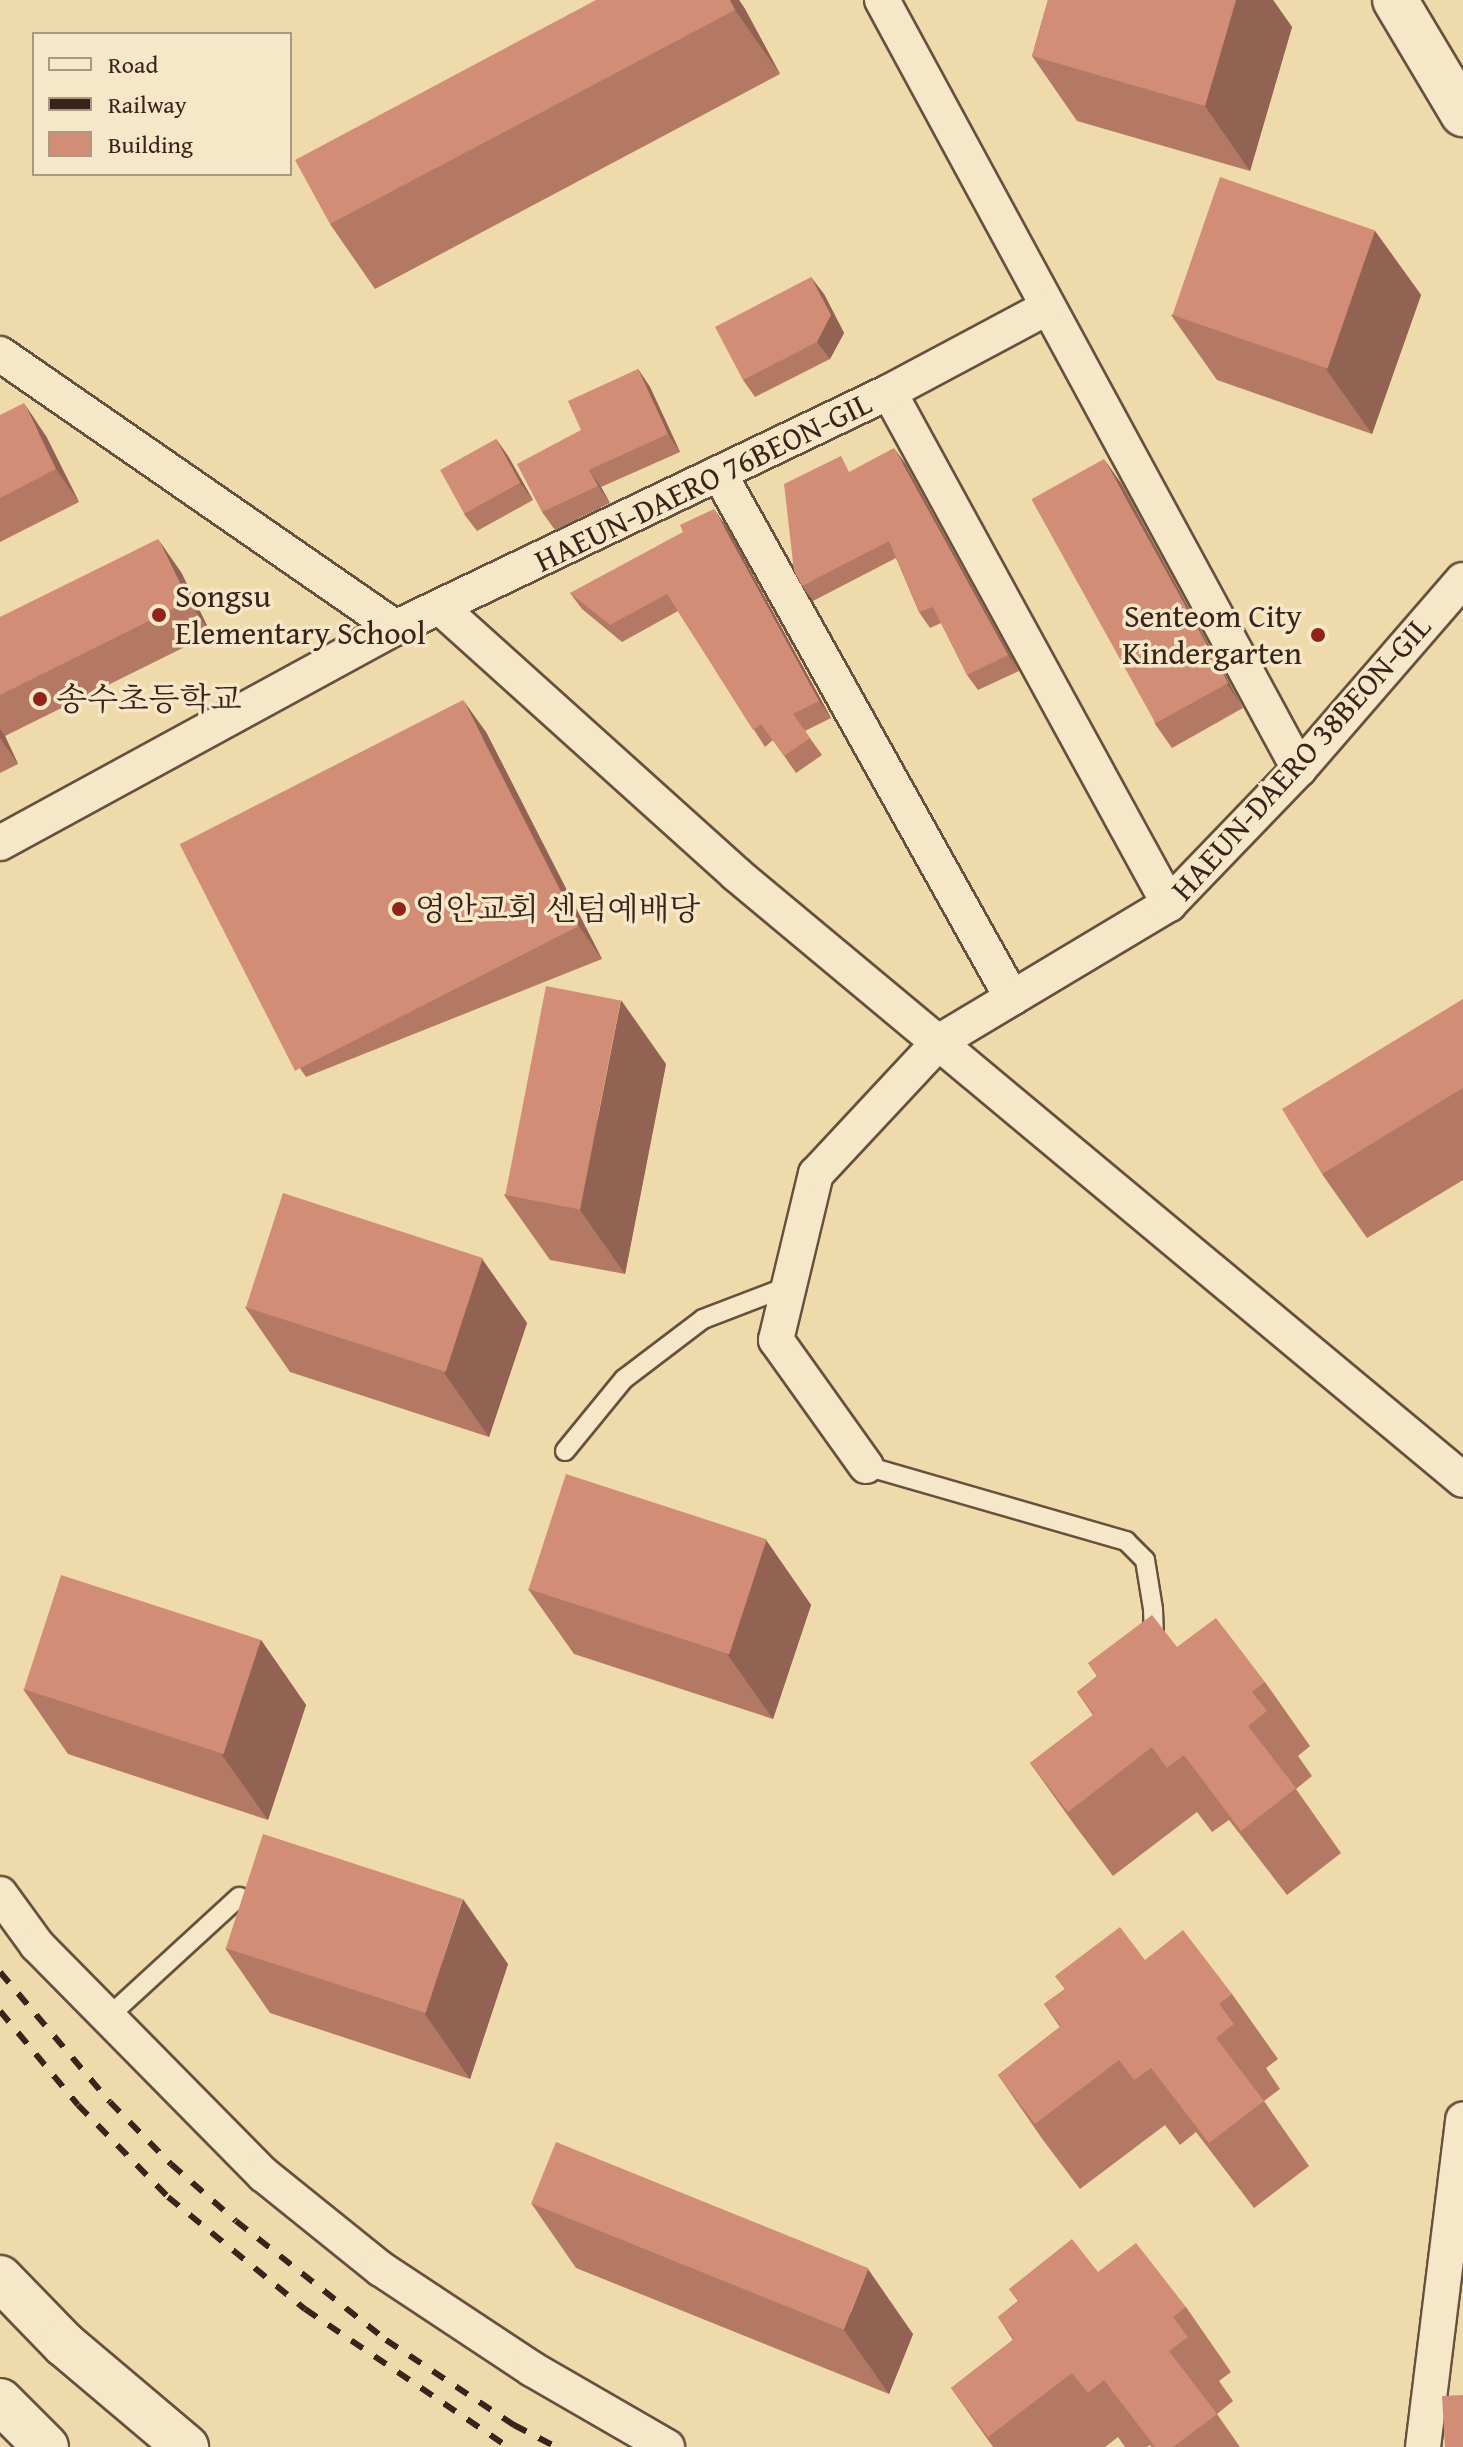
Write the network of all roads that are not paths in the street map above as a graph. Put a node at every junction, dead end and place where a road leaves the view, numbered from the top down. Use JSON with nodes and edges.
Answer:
{"nodes":[{"id":1,"x":882,"y":0,"type":"edge"},
{"id":2,"x":1395,"y":0,"type":"edge"},
{"id":3,"x":1463,"y":114,"type":"edge"},
{"id":4,"x":1048,"y":307,"type":"junction"},
{"id":5,"x":0,"y":354,"type":"edge"},
{"id":6,"x":889,"y":392,"type":"junction"},
{"id":7,"x":720,"y":475,"type":"junction"},
{"id":8,"x":1463,"y":580,"type":"edge"},
{"id":9,"x":442,"y":609,"type":"junction"},
{"id":10,"x":395,"y":628,"type":"junction"},
{"id":11,"x":1299,"y":769,"type":"junction"},
{"id":12,"x":0,"y":843,"type":"edge"},
{"id":13,"x":1169,"y":904,"type":"junction"},
{"id":14,"x":1012,"y":998,"type":"junction"},
{"id":15,"x":940,"y":1041,"type":"junction"},
{"id":16,"x":789,"y":1286,"type":"junction"},
{"id":17,"x":565,"y":1451,"type":"dead end"},
{"id":18,"x":866,"y":1466,"type":"joint"},
{"id":19,"x":1463,"y":1480,"type":"edge"},
{"id":20,"x":1154,"y":1661,"type":"edge"},
{"id":21,"x":0,"y":1894,"type":"edge"},
{"id":22,"x":239,"y":1897,"type":"edge"},
{"id":23,"x":108,"y":2017,"type":"junction"},
{"id":24,"x":1463,"y":2119,"type":"edge"},
{"id":25,"x":0,"y":2278,"type":"edge"},
{"id":26,"x":0,"y":2401,"type":"edge"},
{"id":27,"x":46,"y":2447,"type":"edge"},
{"id":28,"x":186,"y":2447,"type":"edge"},
{"id":29,"x":667,"y":2447,"type":"edge"},
{"id":30,"x":1423,"y":2447,"type":"edge"}],
"edges":[{"from":1,"to":4,"type":"street"},
{"from":2,"to":3,"type":"main road"},
{"from":4,"to":6,"type":"street"},
{"from":4,"to":11,"type":"street"},
{"from":5,"to":10,"type":"street"},
{"from":6,"to":7,"type":"street","name":"HAEUN-DAERO 76BEON-GIL"},
{"from":6,"to":13,"type":"street","name":"HAEUN-DAERO 76BEON-GIL"},
{"from":7,"to":9,"type":"street","name":"HAEUN-DAERO 76BEON-GIL"},
{"from":7,"to":14,"type":"street"},
{"from":8,"to":11,"type":"street","name":"HAEUN-DAERO 38BEON-GIL"},
{"from":9,"to":10,"type":"street","name":"HAEUN-DAERO 76BEON-GIL"},
{"from":9,"to":15,"type":"street"},
{"from":10,"to":12,"type":"street","name":"HAEUN-DAERO 76BEON-GIL"},
{"from":11,"to":13,"type":"street","name":"HAEUN-DAERO 38BEON-GIL"},
{"from":13,"to":14,"type":"street","name":"HAEUN-DAERO 38BEON-GIL"},
{"from":14,"to":15,"type":"street","name":"HAEUN-DAERO 38BEON-GIL"},
{"from":15,"to":16,"type":"street","name":"HAEUN-DAERO 38BEON-GIL"},
{"from":15,"to":19,"type":"street"},
{"from":16,"to":17,"type":"lane"},
{"from":16,"to":18,"type":"street","name":"HAEUN-DAERO 38BEON-GIL"},
{"from":18,"to":20,"type":"lane"},
{"from":21,"to":23,"type":"street"},
{"from":22,"to":23,"type":"lane"},
{"from":23,"to":29,"type":"street"},
{"from":24,"to":30,"type":"street"},
{"from":25,"to":28,"type":"main road"},
{"from":26,"to":27,"type":"main road"}]}
